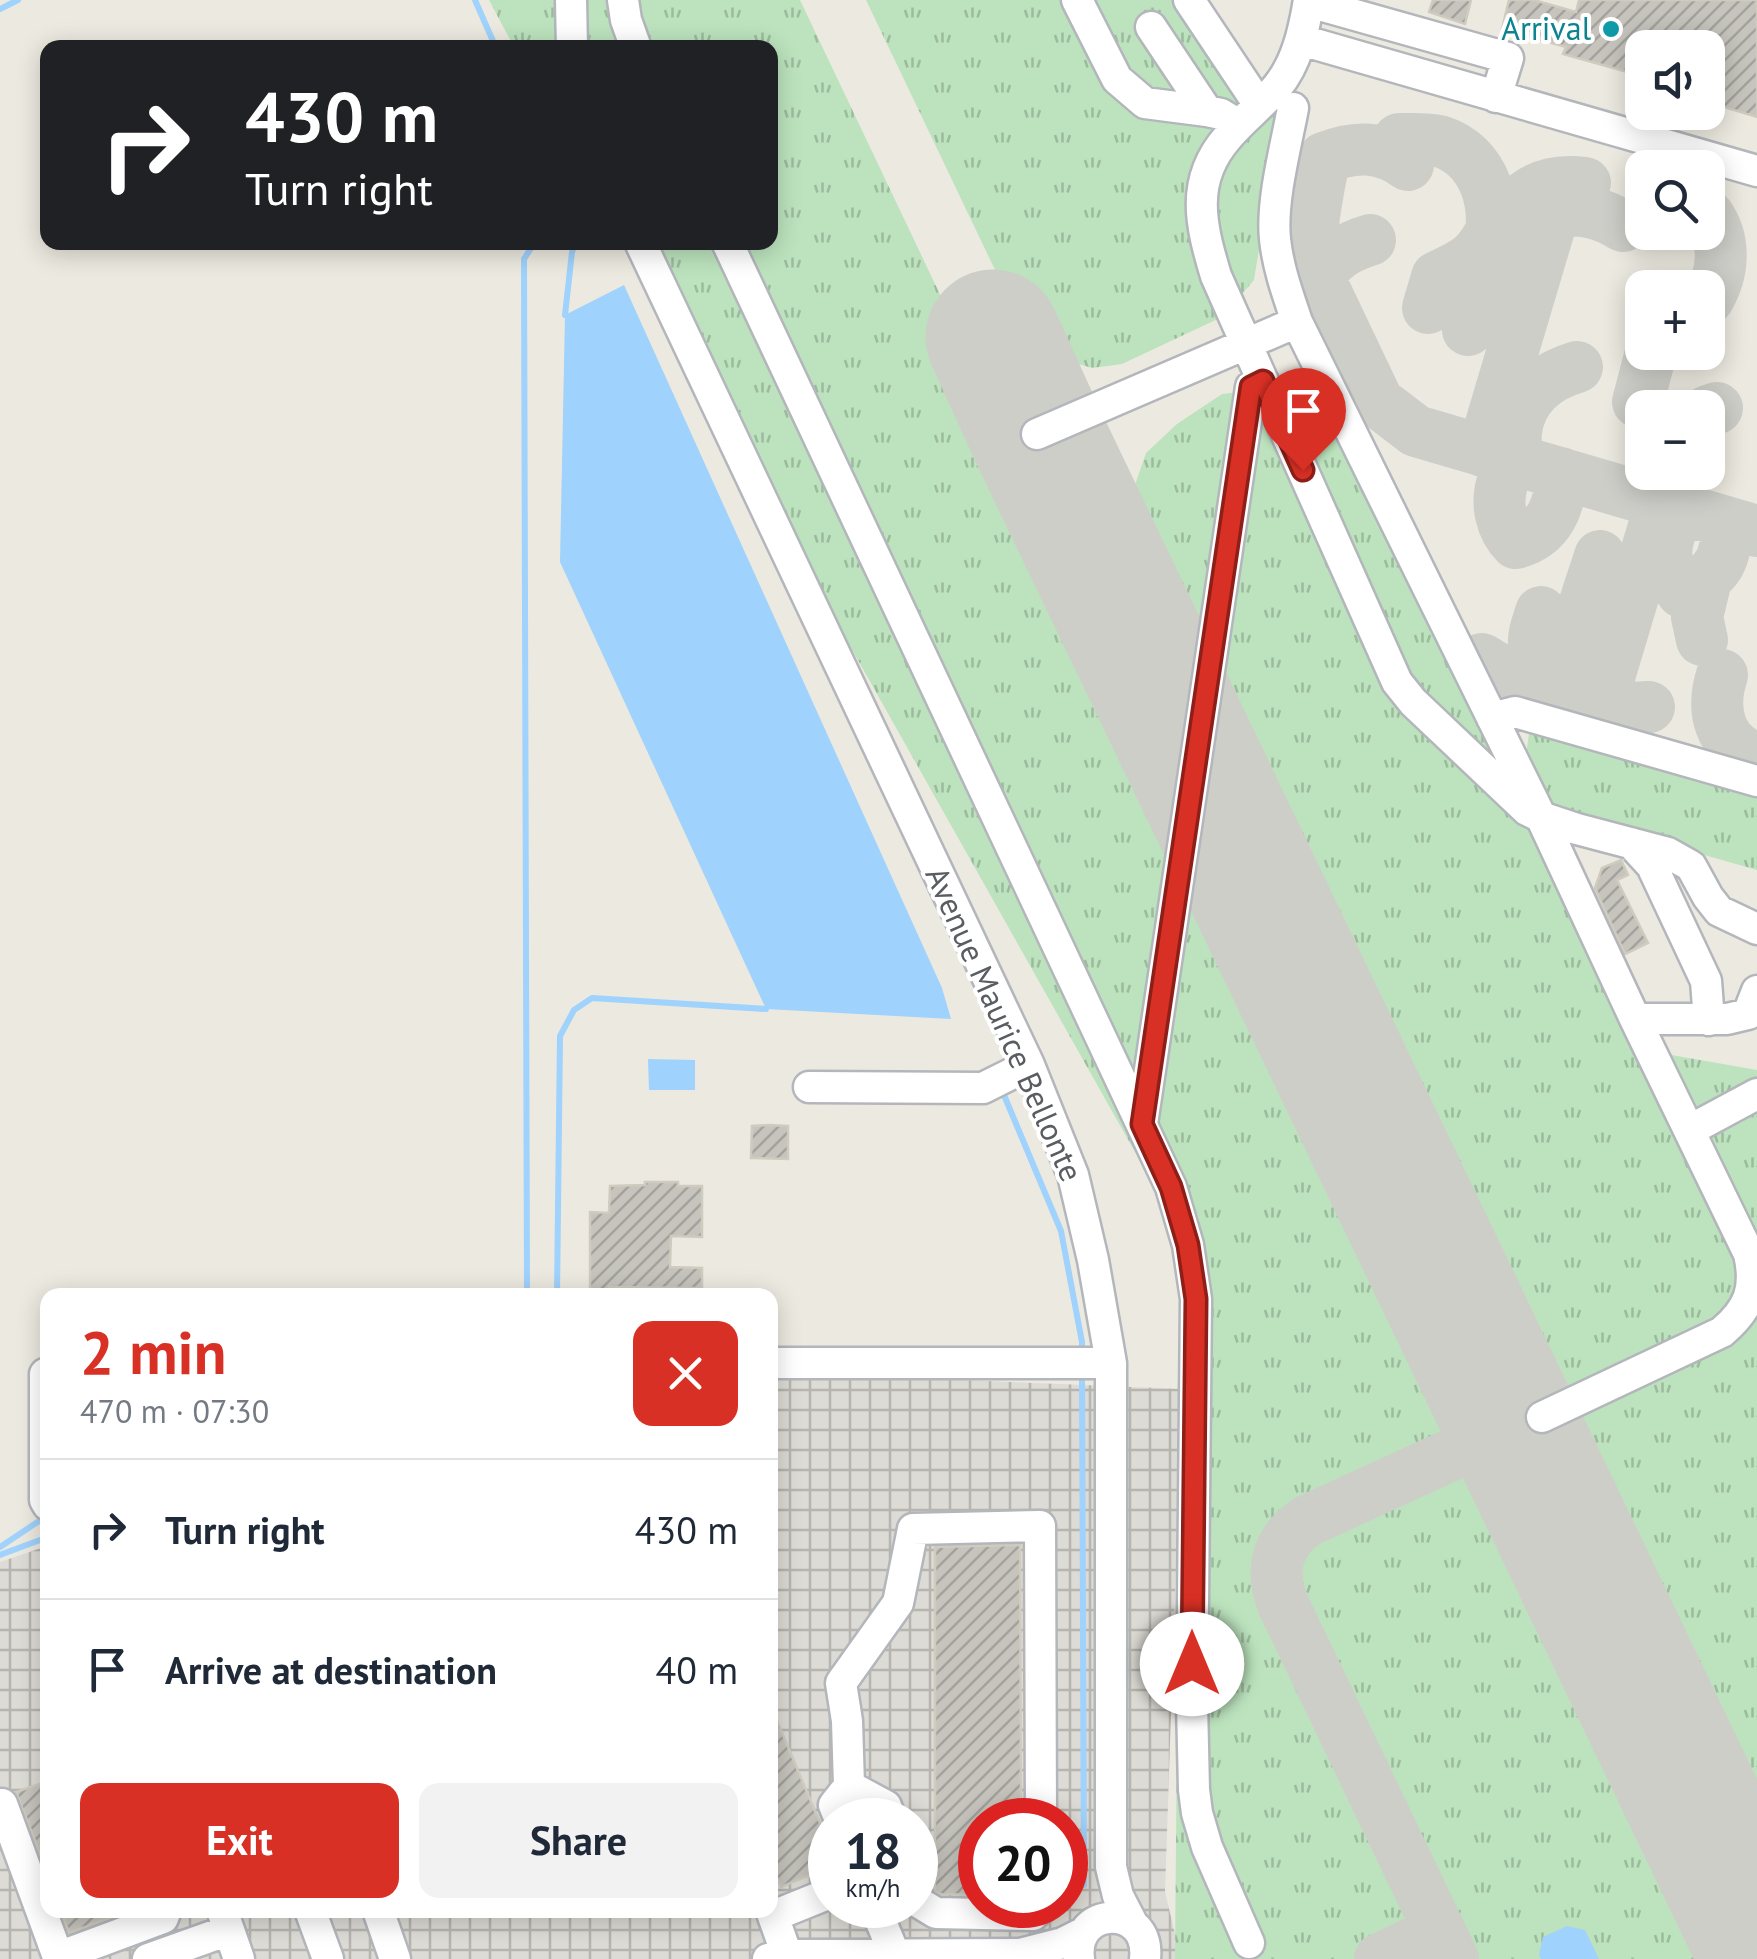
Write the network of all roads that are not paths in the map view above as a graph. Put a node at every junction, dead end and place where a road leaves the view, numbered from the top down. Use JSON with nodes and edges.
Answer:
{"nodes":[{"id":1,"x":570,"y":0,"type":"edge"},
{"id":2,"x":623,"y":0,"type":"edge"},
{"id":3,"x":1077,"y":0,"type":"edge"},
{"id":4,"x":1189,"y":0,"type":"edge"},
{"id":5,"x":1309,"y":1,"type":"edge"},
{"id":6,"x":1151,"y":27,"type":"dead end"},
{"id":7,"x":572,"y":40,"type":"edge"},
{"id":8,"x":633,"y":40,"type":"edge"},
{"id":9,"x":1301,"y":40,"type":"junction"},
{"id":10,"x":1496,"y":98,"type":"junction"},
{"id":11,"x":1293,"y":108,"type":"dead end"},
{"id":12,"x":1207,"y":110,"type":"junction"},
{"id":13,"x":1249,"y":115,"type":"junction"},
{"id":14,"x":1757,"y":171,"type":"edge"},
{"id":15,"x":644,"y":250,"type":"edge"},
{"id":16,"x":730,"y":250,"type":"edge"},
{"id":17,"x":1298,"y":322,"type":"junction"},
{"id":18,"x":1247,"y":345,"type":"junction"},
{"id":19,"x":1263,"y":381,"type":"junction"},
{"id":20,"x":1037,"y":434,"type":"dead end"},
{"id":21,"x":1492,"y":718,"type":"junction"},
{"id":22,"x":1757,"y":781,"type":"edge"},
{"id":23,"x":1541,"y":817,"type":"junction"},
{"id":24,"x":1631,"y":844,"type":"junction"},
{"id":25,"x":1757,"y":929,"type":"edge"},
{"id":26,"x":1757,"y":991,"type":"edge"},
{"id":27,"x":1635,"y":1020,"type":"junction"},
{"id":28,"x":1708,"y":1020,"type":"junction"},
{"id":29,"x":1008,"y":1076,"type":"junction"},
{"id":30,"x":809,"y":1087,"type":"dead end"},
{"id":31,"x":1757,"y":1094,"type":"edge"},
{"id":32,"x":1142,"y":1124,"type":"junction"},
{"id":33,"x":1690,"y":1130,"type":"junction"},
{"id":34,"x":1756,"y":1273,"type":"edge"},
{"id":35,"x":1092,"y":1363,"type":"junction"},
{"id":36,"x":778,"y":1364,"type":"edge"},
{"id":37,"x":1542,"y":1417,"type":"dead end"},
{"id":38,"x":849,"y":1786,"type":"junction"},
{"id":39,"x":839,"y":1798,"type":"edge"},
{"id":40,"x":871,"y":1798,"type":"edge"},
{"id":41,"x":1040,"y":1798,"type":"edge"},
{"id":42,"x":2,"y":1804,"type":"edge"},
{"id":43,"x":1111,"y":1867,"type":"junction"},
{"id":44,"x":808,"y":1899,"type":"edge"},
{"id":45,"x":40,"y":1907,"type":"edge"},
{"id":46,"x":778,"y":1908,"type":"edge"},
{"id":47,"x":44,"y":1918,"type":"edge"},
{"id":48,"x":163,"y":1918,"type":"edge"},
{"id":49,"x":313,"y":1918,"type":"edge"},
{"id":50,"x":381,"y":1918,"type":"edge"},
{"id":51,"x":764,"y":1918,"type":"edge"},
{"id":52,"x":884,"y":1928,"type":"edge"},
{"id":53,"x":230,"y":1933,"type":"edge"},
{"id":54,"x":1085,"y":1938,"type":"edge"},
{"id":55,"x":1141,"y":1942,"type":"edge"},
{"id":56,"x":1249,"y":1943,"type":"dead end"},
{"id":57,"x":894,"y":1953,"type":"junction"},
{"id":58,"x":1031,"y":1956,"type":"edge"},
{"id":59,"x":778,"y":1957,"type":"edge"},
{"id":60,"x":148,"y":1959,"type":"edge"},
{"id":61,"x":328,"y":1959,"type":"edge"},
{"id":62,"x":395,"y":1959,"type":"edge"},
{"id":63,"x":1172,"y":1959,"type":"edge"}],
"edges":[{"from":1,"to":7,"type":"street"},
{"from":2,"to":8,"type":"street"},
{"from":3,"to":12,"type":"street"},
{"from":4,"to":13,"type":"street"},
{"from":5,"to":9,"type":"street"},
{"from":5,"to":10,"type":"street"},
{"from":6,"to":12,"type":"street"},
{"from":9,"to":10,"type":"street"},
{"from":9,"to":13,"type":"street"},
{"from":10,"to":14,"type":"street"},
{"from":11,"to":17,"type":"street"},
{"from":12,"to":13,"type":"street"},
{"from":13,"to":18,"type":"street"},
{"from":15,"to":29,"type":"street","name":"Avenue Maurice Bellonte"},
{"from":16,"to":32,"type":"street"},
{"from":17,"to":18,"type":"street"},
{"from":17,"to":21,"type":"street"},
{"from":18,"to":19,"type":"street"},
{"from":18,"to":20,"type":"street"},
{"from":19,"to":23,"type":"street"},
{"from":19,"to":32,"type":"street"},
{"from":21,"to":22,"type":"street"},
{"from":21,"to":23,"type":"street"},
{"from":23,"to":24,"type":"street"},
{"from":23,"to":27,"type":"street"},
{"from":24,"to":25,"type":"street"},
{"from":24,"to":28,"type":"street"},
{"from":26,"to":28,"type":"street"},
{"from":27,"to":28,"type":"street"},
{"from":27,"to":33,"type":"street"},
{"from":29,"to":30,"type":"street"},
{"from":29,"to":35,"type":"street","name":"Avenue Maurice Bellonte"},
{"from":31,"to":33,"type":"street"},
{"from":32,"to":56,"type":"street"},
{"from":33,"to":34,"type":"street"},
{"from":34,"to":37,"type":"street"},
{"from":35,"to":36,"type":"street"},
{"from":35,"to":43,"type":"street","name":"Avenue Maurice Bellonte"},
{"from":38,"to":39,"type":"street"},
{"from":38,"to":40,"type":"street"},
{"from":38,"to":41,"type":"street"},
{"from":42,"to":45,"type":"street"},
{"from":43,"to":54,"type":"street","name":"Avenue Maurice Bellonte"},
{"from":43,"to":55,"type":"street","name":"Avenue Maurice Bellonte"},
{"from":44,"to":46,"type":"street"},
{"from":47,"to":48,"type":"street"},
{"from":49,"to":61,"type":"street"},
{"from":50,"to":62,"type":"street"},
{"from":51,"to":59,"type":"street"},
{"from":52,"to":57,"type":"street"},
{"from":53,"to":60,"type":"street"},
{"from":54,"to":55,"type":"street"},
{"from":54,"to":58,"type":"street"},
{"from":55,"to":63,"type":"street"},
{"from":57,"to":58,"type":"street"},
{"from":57,"to":59,"type":"street"}]}
